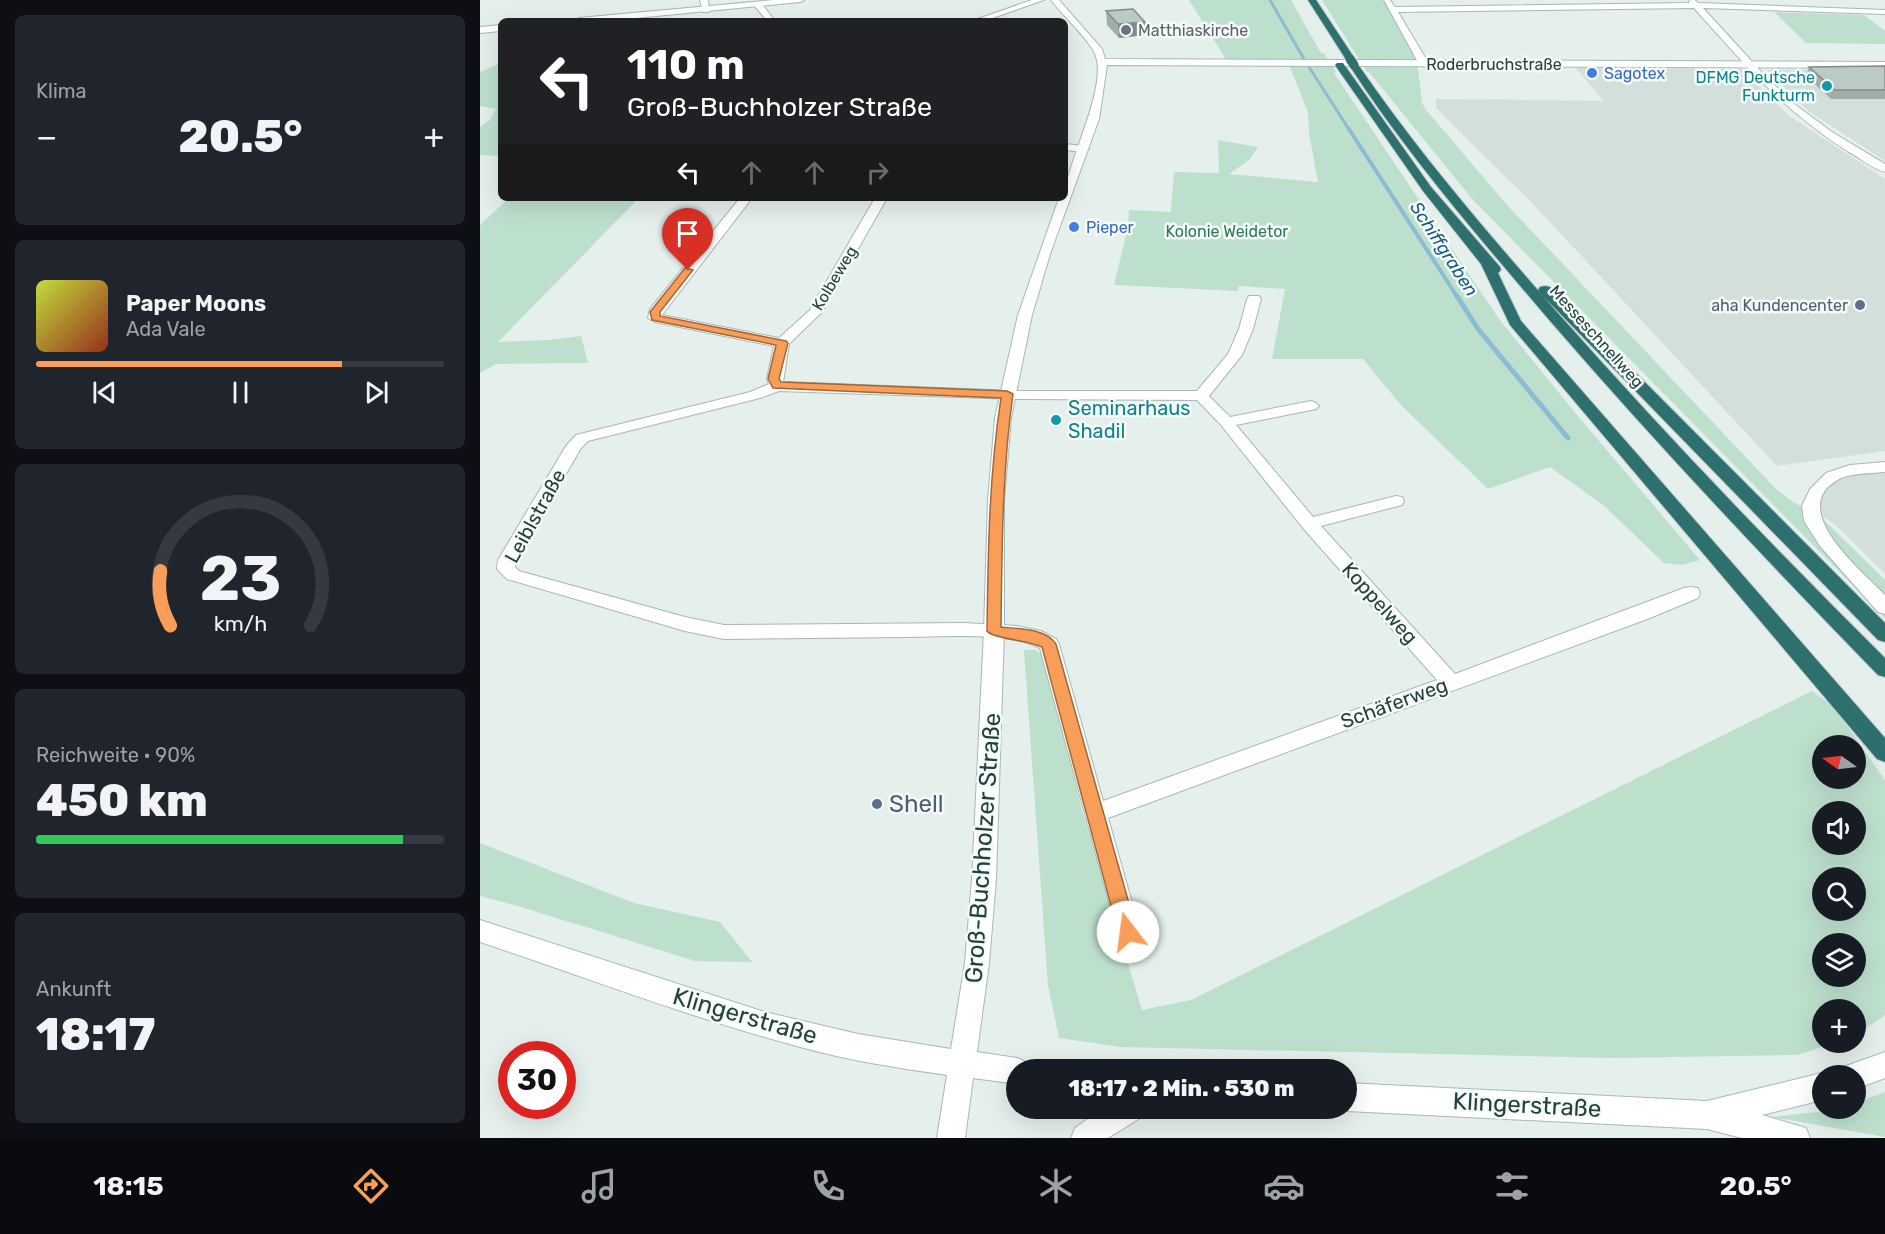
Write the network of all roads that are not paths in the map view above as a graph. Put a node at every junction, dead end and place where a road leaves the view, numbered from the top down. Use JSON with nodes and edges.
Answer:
{"nodes":[{"id":1,"x":704,"y":0,"type":"edge"},
{"id":2,"x":800,"y":0,"type":"edge"},
{"id":3,"x":1040,"y":0,"type":"edge"},
{"id":4,"x":1055,"y":0,"type":"edge"},
{"id":5,"x":1312,"y":0,"type":"edge"},
{"id":6,"x":1386,"y":0,"type":"edge"},
{"id":7,"x":1439,"y":0,"type":"edge"},
{"id":8,"x":1486,"y":0,"type":"edge"},
{"id":9,"x":1552,"y":0,"type":"edge"},
{"id":10,"x":1768,"y":0,"type":"edge"},
{"id":11,"x":1871,"y":0,"type":"edge"},
{"id":12,"x":1694,"y":3,"type":"edge"},
{"id":13,"x":758,"y":5,"type":"junction"},
{"id":14,"x":1559,"y":7,"type":"junction"},
{"id":15,"x":1493,"y":8,"type":"junction"},
{"id":16,"x":1446,"y":9,"type":"junction"},
{"id":17,"x":1778,"y":9,"type":"junction"},
{"id":18,"x":706,"y":10,"type":"junction"},
{"id":19,"x":1392,"y":10,"type":"junction"},
{"id":20,"x":1885,"y":11,"type":"edge"},
{"id":21,"x":614,"y":18,"type":"edge"},
{"id":22,"x":769,"y":18,"type":"edge"},
{"id":23,"x":985,"y":18,"type":"edge"},
{"id":24,"x":498,"y":28,"type":"edge"},
{"id":25,"x":480,"y":30,"type":"edge"},
{"id":26,"x":1330,"y":50,"type":"dead end"},
{"id":27,"x":1103,"y":62,"type":"junction"},
{"id":28,"x":1424,"y":63,"type":"junction"},
{"id":29,"x":1750,"y":65,"type":"junction"},
{"id":30,"x":1885,"y":65,"type":"edge"},
{"id":31,"x":1068,"y":147,"type":"edge"},
{"id":32,"x":1084,"y":149,"type":"junction"},
{"id":33,"x":1885,"y":169,"type":"edge"},
{"id":34,"x":1068,"y":191,"type":"edge"},
{"id":35,"x":1455,"y":200,"type":"junction"},
{"id":36,"x":744,"y":201,"type":"edge"},
{"id":37,"x":878,"y":201,"type":"edge"},
{"id":38,"x":1064,"y":201,"type":"edge"},
{"id":39,"x":1487,"y":263,"type":"junction"},
{"id":40,"x":1254,"y":298,"type":"dead end"},
{"id":41,"x":1553,"y":316,"type":"junction"},
{"id":42,"x":782,"y":343,"type":"junction"},
{"id":43,"x":777,"y":386,"type":"junction"},
{"id":44,"x":1007,"y":394,"type":"junction"},
{"id":45,"x":1201,"y":396,"type":"junction"},
{"id":46,"x":1311,"y":406,"type":"dead end"},
{"id":47,"x":1226,"y":422,"type":"junction"},
{"id":48,"x":1885,"y":467,"type":"edge"},
{"id":49,"x":1396,"y":501,"type":"dead end"},
{"id":50,"x":1309,"y":524,"type":"junction"},
{"id":51,"x":1690,"y":593,"type":"dead end"},
{"id":52,"x":1885,"y":607,"type":"edge"},
{"id":53,"x":994,"y":631,"type":"junction"},
{"id":54,"x":1885,"y":635,"type":"edge"},
{"id":55,"x":1885,"y":670,"type":"edge"},
{"id":56,"x":1450,"y":682,"type":"junction"},
{"id":57,"x":1885,"y":753,"type":"edge"},
{"id":58,"x":1097,"y":813,"type":"junction"},
{"id":59,"x":480,"y":931,"type":"edge"},
{"id":60,"x":1128,"y":932,"type":"dead end"},
{"id":61,"x":963,"y":1064,"type":"junction"},
{"id":62,"x":1885,"y":1065,"type":"edge"},
{"id":63,"x":1006,"y":1070,"type":"edge"},
{"id":64,"x":1866,"y":1072,"type":"edge"},
{"id":65,"x":1812,"y":1089,"type":"edge"},
{"id":66,"x":1357,"y":1097,"type":"edge"},
{"id":67,"x":1707,"y":1114,"type":"junction"},
{"id":68,"x":1112,"y":1119,"type":"edge"},
{"id":69,"x":951,"y":1138,"type":"edge"},
{"id":70,"x":1085,"y":1138,"type":"edge"},
{"id":71,"x":1796,"y":1138,"type":"edge"}],
"edges":[{"from":1,"to":18,"type":"street"},
{"from":2,"to":13,"type":"street"},
{"from":3,"to":23,"type":"street"},
{"from":4,"to":27,"type":"street"},
{"from":5,"to":35,"type":"highway","name":"Messeschnellweg"},
{"from":6,"to":19,"type":"street"},
{"from":7,"to":16,"type":"street"},
{"from":8,"to":15,"type":"street"},
{"from":9,"to":14,"type":"street"},
{"from":10,"to":17,"type":"street"},
{"from":11,"to":20,"type":"street"},
{"from":12,"to":14,"type":"street"},
{"from":12,"to":17,"type":"street"},
{"from":12,"to":29,"type":"street"},
{"from":13,"to":18,"type":"street"},
{"from":13,"to":22,"type":"street"},
{"from":14,"to":15,"type":"street"},
{"from":15,"to":16,"type":"street"},
{"from":16,"to":19,"type":"street"},
{"from":17,"to":20,"type":"street"},
{"from":18,"to":21,"type":"street"},
{"from":19,"to":28,"type":"street"},
{"from":24,"to":25,"type":"street"},
{"from":26,"to":39,"type":"highway"},
{"from":27,"to":28,"type":"street","name":"Roderbruchstraße"},
{"from":27,"to":32,"type":"street","name":"Groß-Buchholzer Straße"},
{"from":28,"to":29,"type":"street","name":"Roderbruchstraße"},
{"from":29,"to":30,"type":"street","name":"Roderbruchstraße"},
{"from":29,"to":33,"type":"street"},
{"from":31,"to":32,"type":"street"},
{"from":32,"to":34,"type":"street","name":"Groß-Buchholzer Straße"},
{"from":35,"to":41,"type":"highway","name":"Messeschnellweg"},
{"from":35,"to":54,"type":"highway"},
{"from":36,"to":42,"type":"street"},
{"from":37,"to":42,"type":"street","name":"Kolbeweg"},
{"from":38,"to":44,"type":"street","name":"Groß-Buchholzer Straße"},
{"from":39,"to":41,"type":"highway"},
{"from":39,"to":57,"type":"highway"},
{"from":40,"to":45,"type":"street"},
{"from":41,"to":55,"type":"highway","name":"Messeschnellweg"},
{"from":42,"to":43,"type":"street"},
{"from":43,"to":44,"type":"street","name":"Leiblstraße"},
{"from":43,"to":53,"type":"street","name":"Leiblstraße"},
{"from":44,"to":45,"type":"street"},
{"from":44,"to":53,"type":"street","name":"Groß-Buchholzer Straße"},
{"from":45,"to":47,"type":"street","name":"Koppelweg"},
{"from":46,"to":47,"type":"street"},
{"from":47,"to":50,"type":"street","name":"Koppelweg"},
{"from":48,"to":52,"type":"street"},
{"from":49,"to":50,"type":"street"},
{"from":50,"to":56,"type":"street","name":"Koppelweg"},
{"from":51,"to":56,"type":"street","name":"Schäferweg"},
{"from":53,"to":58,"type":"street"},
{"from":53,"to":61,"type":"street","name":"Groß-Buchholzer Straße"},
{"from":56,"to":58,"type":"street","name":"Schäferweg"},
{"from":58,"to":60,"type":"street"},
{"from":59,"to":61,"type":"street","name":"Klingerstraße"},
{"from":61,"to":63,"type":"street","name":"Klingerstraße"},
{"from":61,"to":69,"type":"street","name":"Groß-Buchholzer Straße"},
{"from":62,"to":64,"type":"street"},
{"from":65,"to":67,"type":"street","name":"Klingerstraße"},
{"from":66,"to":67,"type":"street","name":"Klingerstraße"},
{"from":67,"to":71,"type":"street","name":"Klingerstraße"},
{"from":68,"to":70,"type":"street"}]}
